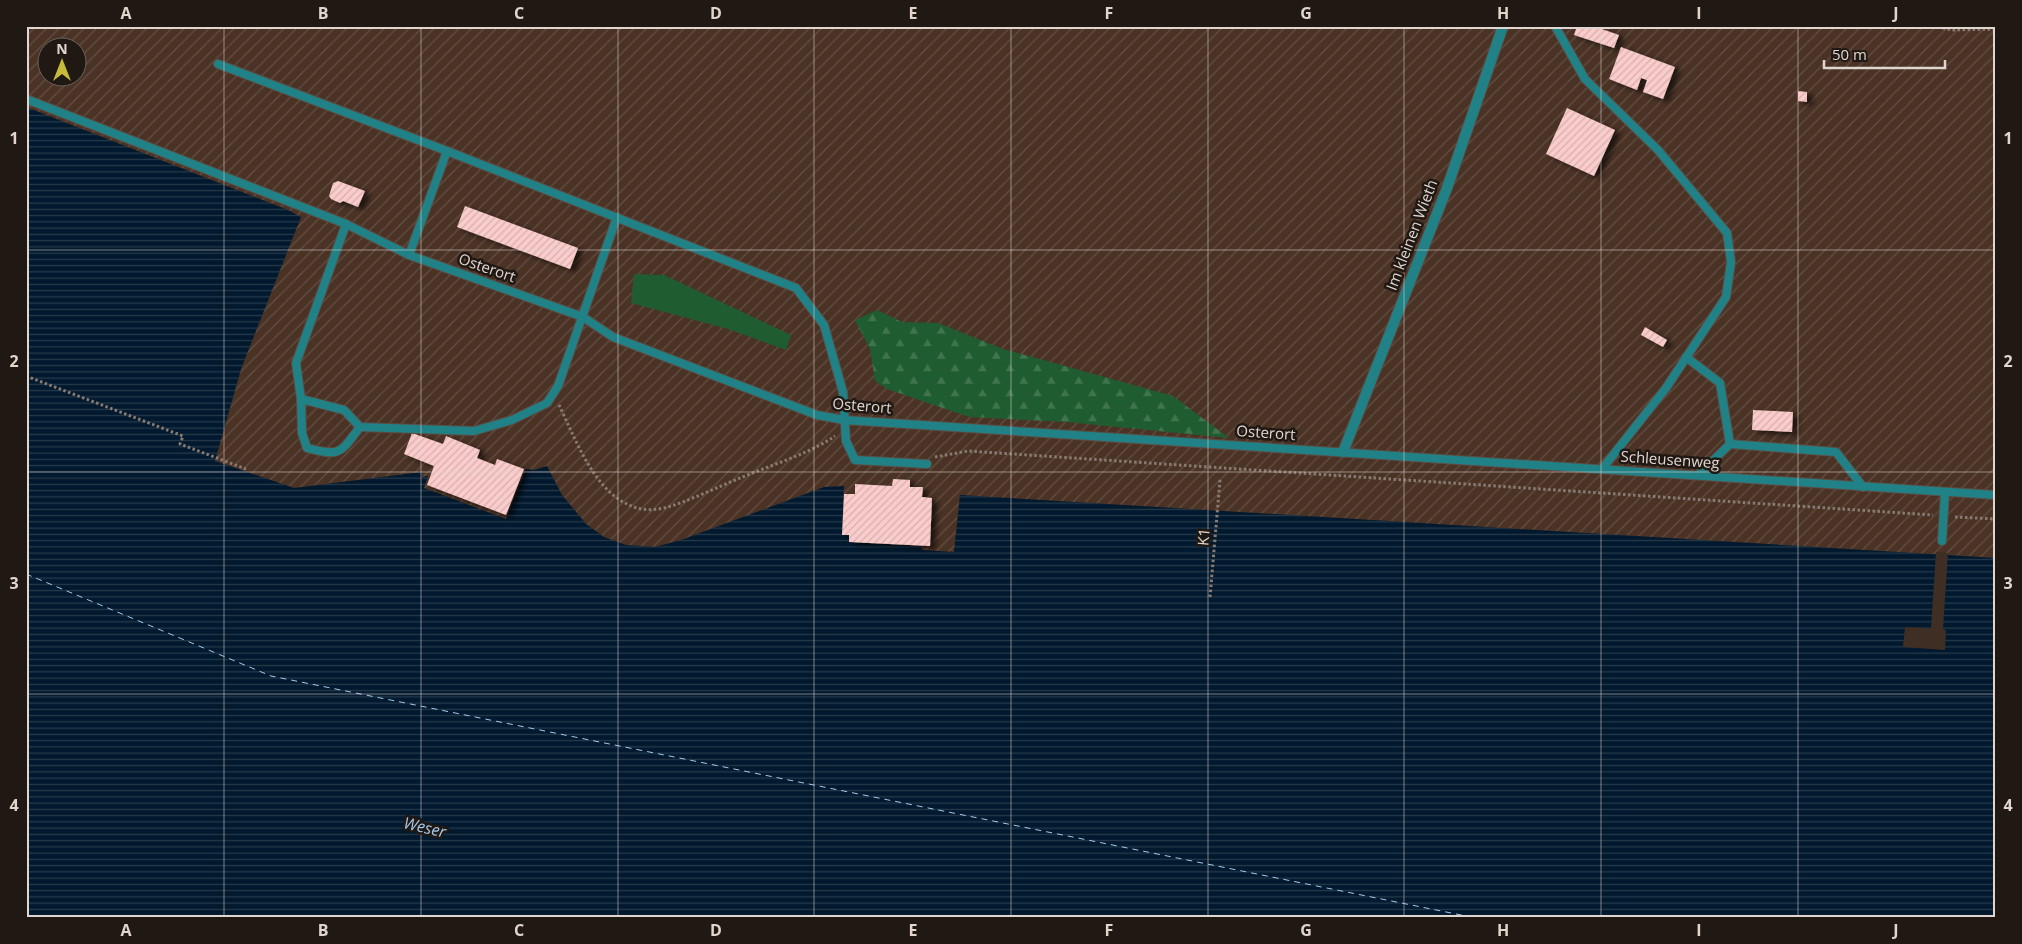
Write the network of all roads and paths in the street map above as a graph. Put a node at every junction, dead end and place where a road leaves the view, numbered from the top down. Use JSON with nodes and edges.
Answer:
{"nodes":[{"id":1,"x":1502,"y":26,"type":"edge"},
{"id":2,"x":1555,"y":26,"type":"edge"},
{"id":3,"x":1933,"y":26,"type":"edge"},
{"id":4,"x":1996,"y":27,"type":"edge"},
{"id":5,"x":218,"y":64,"type":"dead end"},
{"id":6,"x":26,"y":99,"type":"edge"},
{"id":7,"x":448,"y":151,"type":"junction"},
{"id":8,"x":617,"y":217,"type":"junction"},
{"id":9,"x":346,"y":224,"type":"junction"},
{"id":10,"x":409,"y":255,"type":"junction"},
{"id":11,"x":582,"y":317,"type":"junction"},
{"id":12,"x":1686,"y":357,"type":"junction"},
{"id":13,"x":26,"y":376,"type":"edge"},
{"id":14,"x":553,"y":394,"type":"junction"},
{"id":15,"x":301,"y":399,"type":"junction"},
{"id":16,"x":844,"y":420,"type":"junction"},
{"id":17,"x":360,"y":427,"type":"junction"},
{"id":18,"x":1730,"y":444,"type":"junction"},
{"id":19,"x":1343,"y":452,"type":"junction"},
{"id":20,"x":927,"y":464,"type":"joint"},
{"id":21,"x":246,"y":469,"type":"dead end"},
{"id":22,"x":1602,"y":469,"type":"junction"},
{"id":23,"x":1698,"y":475,"type":"junction"},
{"id":24,"x":1220,"y":480,"type":"dead end"},
{"id":25,"x":1863,"y":487,"type":"junction"},
{"id":26,"x":1945,"y":492,"type":"junction"},
{"id":27,"x":1996,"y":495,"type":"edge"},
{"id":28,"x":1943,"y":516,"type":"junction"},
{"id":29,"x":1996,"y":519,"type":"edge"},
{"id":30,"x":1942,"y":541,"type":"dead end"},
{"id":31,"x":1210,"y":597,"type":"dead end"}],
"edges":[{"from":1,"to":19,"type":"street","name":"Im kleinen Wieth"},
{"from":2,"to":12,"type":"lane"},
{"from":3,"to":4,"type":"path"},
{"from":5,"to":7,"type":"lane"},
{"from":6,"to":9,"type":"lane","name":"Osterort"},
{"from":7,"to":8,"type":"lane"},
{"from":7,"to":10,"type":"lane"},
{"from":8,"to":11,"type":"lane"},
{"from":8,"to":16,"type":"lane"},
{"from":9,"to":10,"type":"lane","name":"Osterort"},
{"from":9,"to":15,"type":"lane"},
{"from":10,"to":11,"type":"lane","name":"Osterort"},
{"from":11,"to":14,"type":"lane"},
{"from":11,"to":16,"type":"lane","name":"Osterort"},
{"from":12,"to":18,"type":"lane"},
{"from":12,"to":22,"type":"lane"},
{"from":13,"to":21,"type":"path"},
{"from":14,"to":16,"type":"path"},
{"from":14,"to":17,"type":"lane"},
{"from":15,"to":17,"type":"lane"},
{"from":15,"to":17,"type":"lane"},
{"from":16,"to":19,"type":"lane","name":"Osterort"},
{"from":16,"to":20,"type":"lane"},
{"from":18,"to":23,"type":"lane"},
{"from":18,"to":25,"type":"lane"},
{"from":19,"to":22,"type":"lane","name":"Schleusenweg"},
{"from":20,"to":28,"type":"path"},
{"from":22,"to":23,"type":"lane","name":"Schleusenweg"},
{"from":23,"to":25,"type":"lane","name":"Schleusenweg"},
{"from":24,"to":31,"type":"path","name":"K1"},
{"from":25,"to":26,"type":"lane","name":"Schleusenweg"},
{"from":26,"to":27,"type":"lane","name":"Schleusenweg"},
{"from":26,"to":28,"type":"lane"},
{"from":28,"to":29,"type":"path"},
{"from":28,"to":30,"type":"lane"}]}
